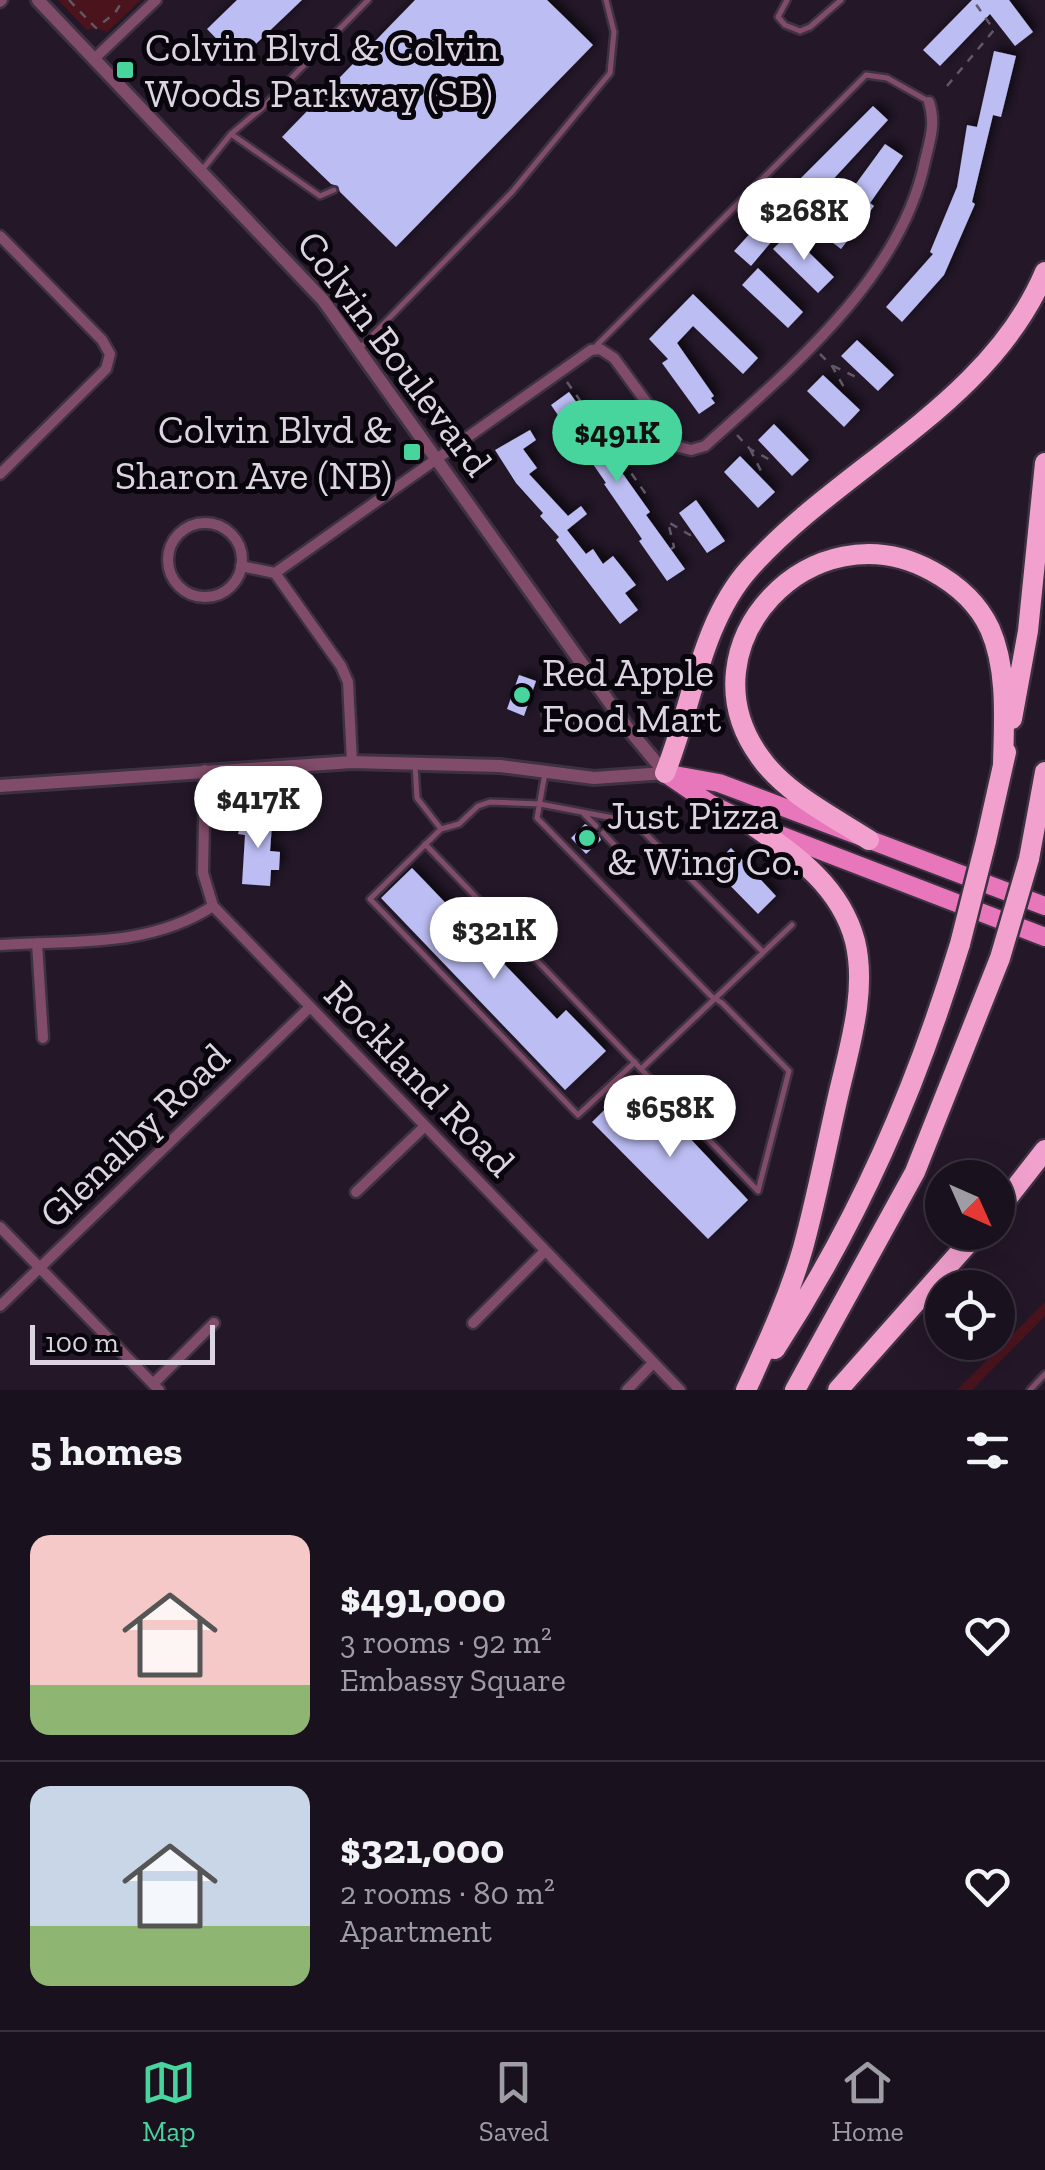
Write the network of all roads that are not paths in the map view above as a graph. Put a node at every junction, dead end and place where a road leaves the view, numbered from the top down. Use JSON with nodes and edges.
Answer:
{"nodes":[{"id":1,"x":38,"y":0,"type":"edge"},
{"id":2,"x":156,"y":0,"type":"edge"},
{"id":3,"x":368,"y":0,"type":"edge"},
{"id":4,"x":606,"y":0,"type":"edge"},
{"id":5,"x":786,"y":0,"type":"edge"},
{"id":6,"x":839,"y":2,"type":"edge"},
{"id":7,"x":95,"y":58,"type":"junction"},
{"id":8,"x":929,"y":102,"type":"joint"},
{"id":9,"x":231,"y":134,"type":"junction"},
{"id":10,"x":202,"y":170,"type":"junction"},
{"id":11,"x":334,"y":190,"type":"dead end"},
{"id":12,"x":0,"y":237,"type":"edge"},
{"id":13,"x":1045,"y":272,"type":"edge"},
{"id":14,"x":359,"y":349,"type":"junction"},
{"id":15,"x":591,"y":350,"type":"junction"},
{"id":16,"x":436,"y":459,"type":"junction"},
{"id":17,"x":1045,"y":464,"type":"edge"},
{"id":18,"x":0,"y":474,"type":"edge"},
{"id":19,"x":241,"y":566,"type":"junction"},
{"id":20,"x":275,"y":573,"type":"junction"},
{"id":21,"x":545,"y":714,"type":"dead end"},
{"id":22,"x":554,"y":717,"type":"dead end"},
{"id":23,"x":352,"y":762,"type":"junction"},
{"id":24,"x":415,"y":762,"type":"junction"},
{"id":25,"x":1003,"y":765,"type":"junction"},
{"id":26,"x":205,"y":770,"type":"junction"},
{"id":27,"x":545,"y":770,"type":"junction"},
{"id":28,"x":1045,"y":772,"type":"edge"},
{"id":29,"x":665,"y":773,"type":"junction"},
{"id":30,"x":0,"y":786,"type":"edge"},
{"id":31,"x":540,"y":804,"type":"junction"},
{"id":32,"x":582,"y":812,"type":"junction"},
{"id":33,"x":751,"y":824,"type":"junction"},
{"id":34,"x":596,"y":826,"type":"dead end"},
{"id":35,"x":441,"y":829,"type":"junction"},
{"id":36,"x":603,"y":833,"type":"dead end"},
{"id":37,"x":869,"y":840,"type":"junction"},
{"id":38,"x":425,"y":844,"type":"junction"},
{"id":39,"x":620,"y":850,"type":"dead end"},
{"id":40,"x":213,"y":906,"type":"junction"},
{"id":41,"x":1045,"y":906,"type":"edge"},
{"id":42,"x":792,"y":924,"type":"dead end"},
{"id":43,"x":1045,"y":937,"type":"edge"},
{"id":44,"x":37,"y":943,"type":"junction"},
{"id":45,"x":0,"y":945,"type":"edge"},
{"id":46,"x":762,"y":952,"type":"junction"},
{"id":47,"x":714,"y":998,"type":"junction"},
{"id":48,"x":310,"y":1007,"type":"junction"},
{"id":49,"x":44,"y":1038,"type":"dead end"},
{"id":50,"x":634,"y":1062,"type":"junction"},
{"id":51,"x":641,"y":1069,"type":"junction"},
{"id":52,"x":425,"y":1126,"type":"junction"},
{"id":53,"x":1045,"y":1150,"type":"edge"},
{"id":54,"x":1015,"y":1188,"type":"edge"},
{"id":55,"x":356,"y":1192,"type":"dead end"},
{"id":56,"x":0,"y":1227,"type":"edge"},
{"id":57,"x":545,"y":1250,"type":"junction"},
{"id":58,"x":962,"y":1250,"type":"edge"},
{"id":59,"x":40,"y":1267,"type":"junction"},
{"id":60,"x":0,"y":1306,"type":"edge"},
{"id":61,"x":472,"y":1322,"type":"dead end"},
{"id":62,"x":214,"y":1323,"type":"dead end"},
{"id":63,"x":653,"y":1364,"type":"junction"},
{"id":64,"x":1045,"y":1374,"type":"edge"},
{"id":65,"x":156,"y":1387,"type":"edge"},
{"id":66,"x":626,"y":1390,"type":"edge"},
{"id":67,"x":680,"y":1390,"type":"edge"},
{"id":68,"x":747,"y":1390,"type":"edge"},
{"id":69,"x":795,"y":1390,"type":"edge"},
{"id":70,"x":838,"y":1390,"type":"edge"},
{"id":71,"x":1030,"y":1390,"type":"edge"}],
"edges":[{"from":1,"to":7,"type":"street","name":"Colvin Boulevard"},
{"from":2,"to":7,"type":"street"},
{"from":3,"to":9,"type":"lane"},
{"from":4,"to":14,"type":"lane"},
{"from":5,"to":6,"type":"lane"},
{"from":7,"to":10,"type":"street","name":"Colvin Boulevard"},
{"from":8,"to":15,"type":"lane"},
{"from":8,"to":15,"type":"street"},
{"from":9,"to":10,"type":"lane"},
{"from":9,"to":11,"type":"lane"},
{"from":10,"to":14,"type":"street","name":"Colvin Boulevard"},
{"from":12,"to":18,"type":"street"},
{"from":13,"to":29,"type":"highway"},
{"from":14,"to":16,"type":"street","name":"Colvin Boulevard"},
{"from":15,"to":16,"type":"street"},
{"from":16,"to":20,"type":"street"},
{"from":16,"to":29,"type":"street","name":"Colvin Boulevard"},
{"from":17,"to":25,"type":"highway"},
{"from":19,"to":19,"type":"street"},
{"from":19,"to":20,"type":"street"},
{"from":20,"to":23,"type":"street"},
{"from":21,"to":22,"type":"lane"},
{"from":23,"to":24,"type":"street"},
{"from":23,"to":26,"type":"street"},
{"from":24,"to":27,"type":"street"},
{"from":24,"to":35,"type":"lane"},
{"from":25,"to":37,"type":"highway"},
{"from":25,"to":68,"type":"highway","bridge":true},
{"from":26,"to":30,"type":"street"},
{"from":26,"to":40,"type":"street"},
{"from":27,"to":29,"type":"street"},
{"from":27,"to":31,"type":"lane"},
{"from":28,"to":69,"type":"highway","bridge":true},
{"from":29,"to":33,"type":"main road"},
{"from":29,"to":37,"type":"main road"},
{"from":31,"to":32,"type":"lane"},
{"from":31,"to":35,"type":"lane"},
{"from":31,"to":47,"type":"lane"},
{"from":32,"to":34,"type":"lane"},
{"from":32,"to":46,"type":"lane"},
{"from":33,"to":43,"type":"main road"},
{"from":33,"to":68,"type":"highway"},
{"from":35,"to":38,"type":"lane"},
{"from":36,"to":39,"type":"lane"},
{"from":37,"to":41,"type":"main road"},
{"from":38,"to":50,"type":"lane"},
{"from":38,"to":50,"type":"lane"},
{"from":40,"to":44,"type":"street"},
{"from":40,"to":48,"type":"street","name":"Rockland Road"},
{"from":42,"to":46,"type":"lane"},
{"from":44,"to":45,"type":"street"},
{"from":44,"to":49,"type":"street"},
{"from":46,"to":47,"type":"lane"},
{"from":47,"to":51,"type":"lane"},
{"from":47,"to":51,"type":"lane"},
{"from":48,"to":52,"type":"street","name":"Rockland Road"},
{"from":48,"to":59,"type":"street","name":"Glenalby Road"},
{"from":50,"to":51,"type":"lane"},
{"from":52,"to":55,"type":"street"},
{"from":52,"to":57,"type":"street","name":"Rockland Road"},
{"from":53,"to":54,"type":"highway"},
{"from":56,"to":59,"type":"street"},
{"from":57,"to":61,"type":"street"},
{"from":57,"to":63,"type":"street","name":"Rockland Road"},
{"from":58,"to":70,"type":"highway"},
{"from":59,"to":60,"type":"street","name":"Glenalby Road"},
{"from":59,"to":65,"type":"street"},
{"from":62,"to":65,"type":"street"},
{"from":63,"to":66,"type":"street"},
{"from":63,"to":67,"type":"street","name":"Rockland Road"},
{"from":64,"to":71,"type":"lane"}]}
